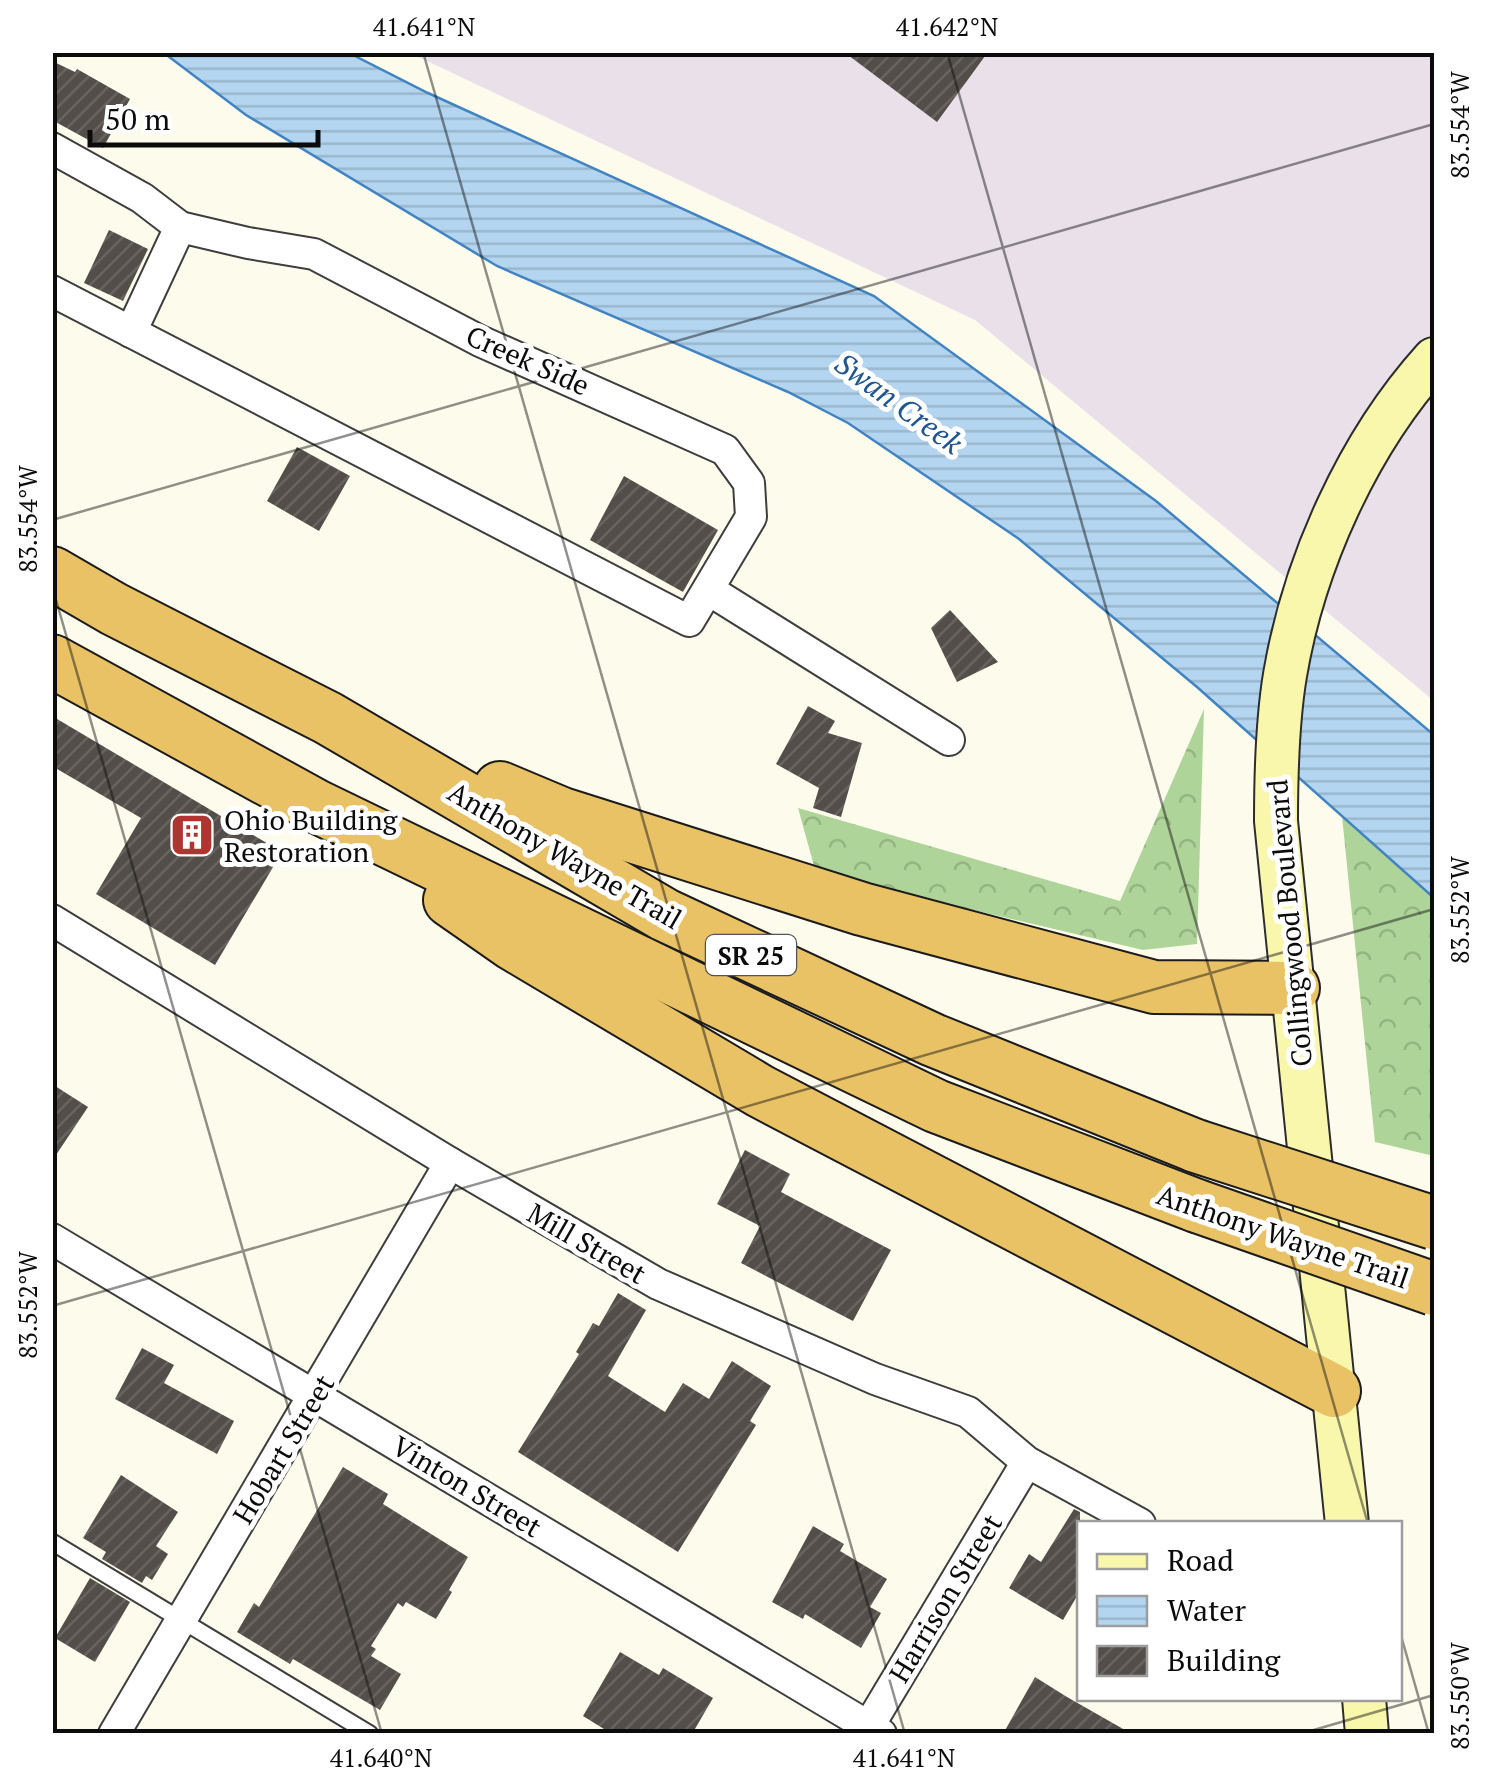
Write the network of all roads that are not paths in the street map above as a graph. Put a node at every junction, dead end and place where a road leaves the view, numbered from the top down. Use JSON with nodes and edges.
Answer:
{"nodes":[{"id":1,"x":52,"y":148,"type":"edge"},
{"id":2,"x":180,"y":227,"type":"junction"},
{"id":3,"x":52,"y":291,"type":"edge"},
{"id":4,"x":132,"y":332,"type":"junction"},
{"id":5,"x":1434,"y":359,"type":"edge"},
{"id":6,"x":52,"y":573,"type":"edge"},
{"id":7,"x":709,"y":590,"type":"junction"},
{"id":8,"x":52,"y":661,"type":"edge"},
{"id":9,"x":328,"y":718,"type":"junction"},
{"id":10,"x":950,"y":740,"type":"dead end"},
{"id":11,"x":318,"y":808,"type":"junction"},
{"id":12,"x":52,"y":920,"type":"edge"},
{"id":13,"x":1293,"y":988,"type":"junction"},
{"id":14,"x":450,"y":1163,"type":"junction"},
{"id":15,"x":1434,"y":1223,"type":"edge"},
{"id":16,"x":52,"y":1240,"type":"edge"},
{"id":17,"x":1434,"y":1288,"type":"edge"},
{"id":18,"x":1334,"y":1391,"type":"junction"},
{"id":19,"x":314,"y":1396,"type":"junction"},
{"id":20,"x":1026,"y":1462,"type":"junction"},
{"id":21,"x":1134,"y":1521,"type":"edge"},
{"id":22,"x":1346,"y":1521,"type":"edge"},
{"id":23,"x":52,"y":1542,"type":"edge"},
{"id":24,"x":182,"y":1620,"type":"junction"},
{"id":25,"x":1364,"y":1701,"type":"edge"},
{"id":26,"x":871,"y":1731,"type":"edge"},
{"id":27,"x":114,"y":1734,"type":"edge"},
{"id":28,"x":370,"y":1734,"type":"edge"},
{"id":29,"x":1368,"y":1734,"type":"edge"}],
"edges":[{"from":1,"to":2,"type":"street","name":"Creek Side"},
{"from":2,"to":4,"type":"street"},
{"from":2,"to":7,"type":"street","name":"Creek Side"},
{"from":3,"to":4,"type":"street","name":"Creek Side"},
{"from":4,"to":7,"type":"street","name":"Creek Side"},
{"from":5,"to":13,"type":"main road","name":"Collingwood Boulevard"},
{"from":6,"to":9,"type":"highway","name":"Anthony Wayne Trail","number":"SR 25"},
{"from":7,"to":10,"type":"street"},
{"from":8,"to":11,"type":"highway","name":"Anthony Wayne Trail","number":"SR 25"},
{"from":9,"to":13,"type":"highway"},
{"from":9,"to":15,"type":"highway","name":"Anthony Wayne Trail","number":"SR 25","bridge":true},
{"from":11,"to":17,"type":"highway","name":"Anthony Wayne Trail","number":"SR 25","bridge":true},
{"from":11,"to":18,"type":"highway"},
{"from":12,"to":14,"type":"street","name":"Mill Street"},
{"from":13,"to":18,"type":"main road","name":"Collingwood Boulevard"},
{"from":14,"to":19,"type":"street","name":"Hobart Street"},
{"from":14,"to":20,"type":"street","name":"Mill Street"},
{"from":16,"to":19,"type":"street","name":"Vinton Street"},
{"from":18,"to":22,"type":"main road","name":"Collingwood Boulevard"},
{"from":19,"to":24,"type":"street","name":"Hobart Street"},
{"from":19,"to":26,"type":"street","name":"Vinton Street"},
{"from":20,"to":21,"type":"street","name":"Mill Street"},
{"from":20,"to":26,"type":"street","name":"Harrison Street"},
{"from":23,"to":24,"type":"lane"},
{"from":24,"to":27,"type":"street","name":"Hobart Street"},
{"from":24,"to":28,"type":"lane"},
{"from":25,"to":29,"type":"main road"}]}
